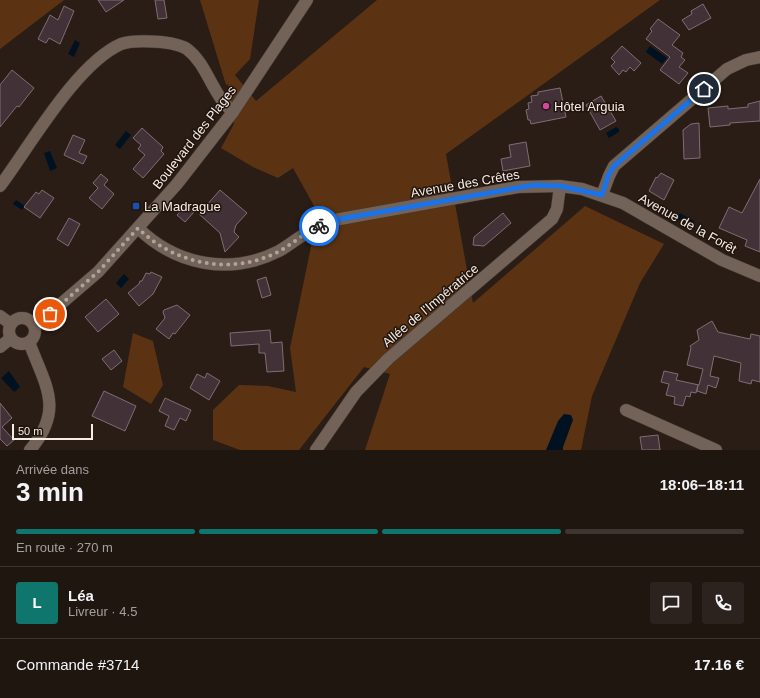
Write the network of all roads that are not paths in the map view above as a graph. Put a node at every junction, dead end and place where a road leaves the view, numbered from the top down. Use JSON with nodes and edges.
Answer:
{"nodes":[{"id":1,"x":307,"y":0,"type":"edge"},
{"id":2,"x":760,"y":56,"type":"edge"},
{"id":3,"x":233,"y":112,"type":"junction"},
{"id":4,"x":0,"y":186,"type":"edge"},
{"id":5,"x":560,"y":186,"type":"junction"},
{"id":6,"x":602,"y":195,"type":"junction"},
{"id":7,"x":138,"y":228,"type":"junction"},
{"id":8,"x":760,"y":276,"type":"edge"},
{"id":9,"x":0,"y":316,"type":"edge"},
{"id":10,"x":11,"y":324,"type":"junction"},
{"id":11,"x":33,"y":324,"type":"junction"},
{"id":12,"x":11,"y":338,"type":"junction"},
{"id":13,"x":29,"y":342,"type":"junction"},
{"id":14,"x":0,"y":347,"type":"edge"},
{"id":15,"x":626,"y":410,"type":"dead end"},
{"id":16,"x":30,"y":450,"type":"edge"},
{"id":17,"x":316,"y":450,"type":"edge"},
{"id":18,"x":716,"y":450,"type":"edge"}],
"edges":[{"from":1,"to":3,"type":"street","name":"Boulevard des Plages"},
{"from":2,"to":6,"type":"street"},
{"from":3,"to":4,"type":"street"},
{"from":3,"to":7,"type":"street","name":"Boulevard des Plages"},
{"from":5,"to":6,"type":"street","name":"Avenue des Crêtes"},
{"from":5,"to":7,"type":"street","name":"Avenue des Crêtes"},
{"from":5,"to":17,"type":"street","name":"Allée de l'Impératrice"},
{"from":6,"to":8,"type":"street","name":"Avenue de la Forêt"},
{"from":7,"to":11,"type":"street","name":"Boulevard des Plages"},
{"from":9,"to":10,"type":"street"},
{"from":10,"to":11,"type":"street"},
{"from":10,"to":12,"type":"street"},
{"from":11,"to":13,"type":"street"},
{"from":12,"to":13,"type":"street"},
{"from":12,"to":14,"type":"street"},
{"from":13,"to":16,"type":"street"},
{"from":15,"to":18,"type":"street"}]}
